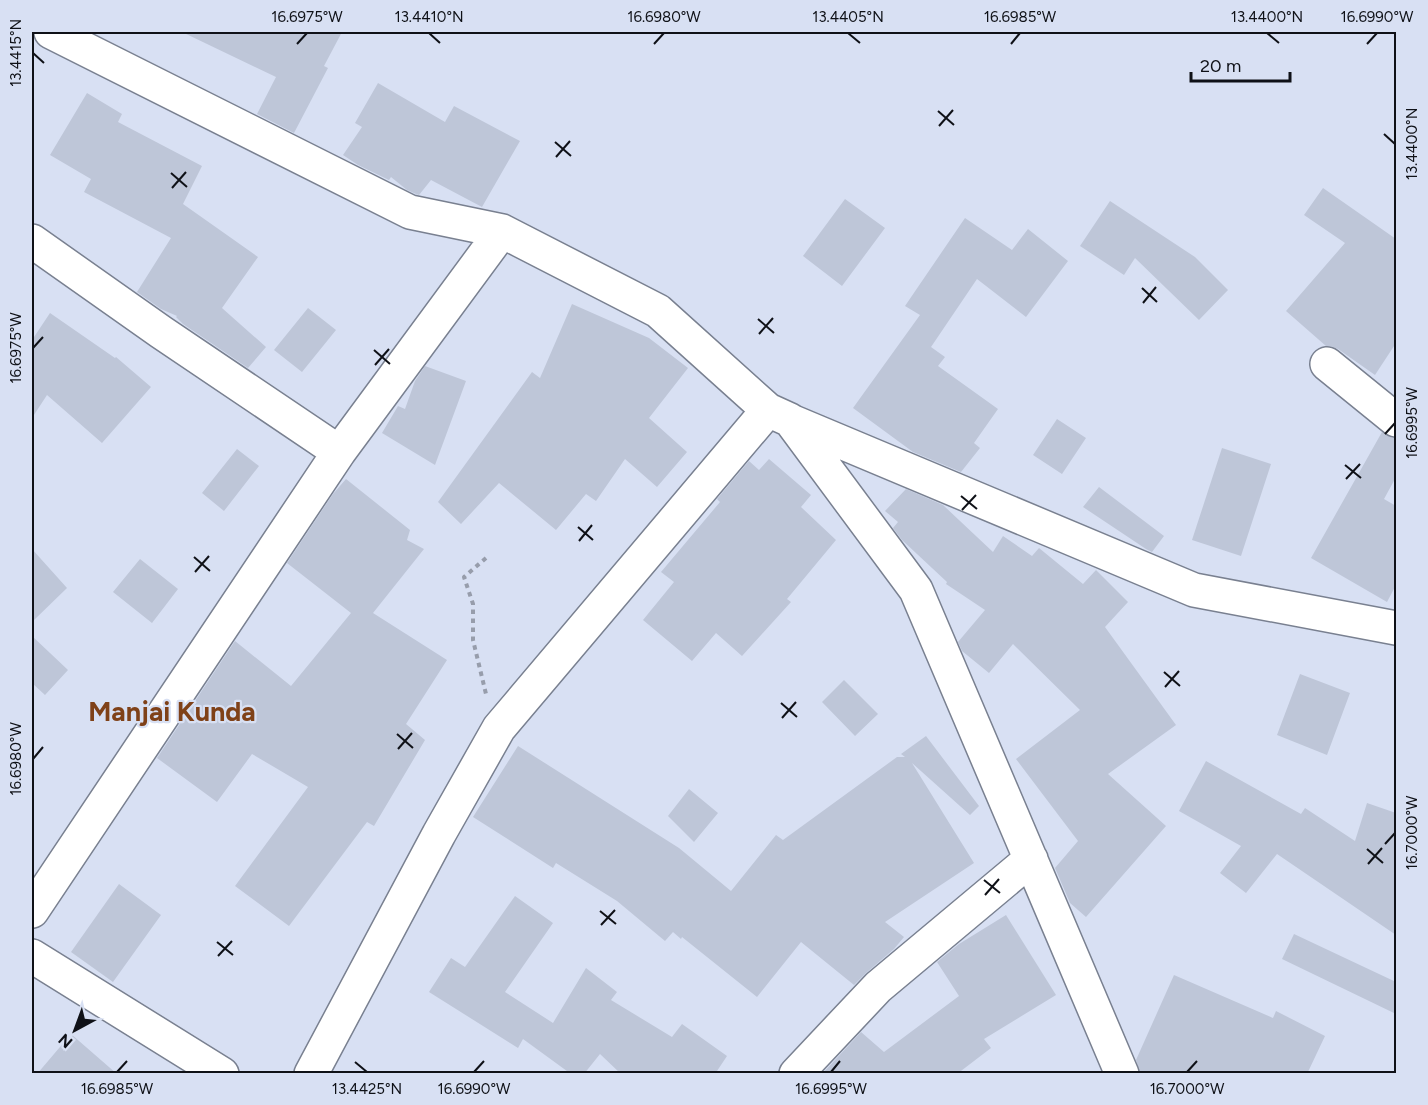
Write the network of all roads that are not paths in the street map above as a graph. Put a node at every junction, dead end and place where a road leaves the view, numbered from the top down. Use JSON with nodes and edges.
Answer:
{"nodes":[{"id":1,"x":51,"y":32,"type":"edge"},
{"id":2,"x":502,"y":231,"type":"junction"},
{"id":3,"x":32,"y":241,"type":"edge"},
{"id":4,"x":1327,"y":364,"type":"dead end"},
{"id":5,"x":779,"y":415,"type":"junction"},
{"id":6,"x":1396,"y":420,"type":"edge"},
{"id":7,"x":339,"y":452,"type":"junction"},
{"id":8,"x":1396,"y":628,"type":"edge"},
{"id":9,"x":1031,"y":859,"type":"junction"},
{"id":10,"x":32,"y":911,"type":"edge"},
{"id":11,"x":32,"y":956,"type":"edge"},
{"id":12,"x":222,"y":1074,"type":"edge"},
{"id":13,"x":310,"y":1074,"type":"edge"},
{"id":14,"x":796,"y":1074,"type":"edge"},
{"id":15,"x":1122,"y":1074,"type":"edge"}],
"edges":[{"from":1,"to":2,"type":"street"},
{"from":2,"to":5,"type":"street"},
{"from":2,"to":7,"type":"street"},
{"from":3,"to":7,"type":"street"},
{"from":4,"to":6,"type":"street"},
{"from":5,"to":8,"type":"street"},
{"from":5,"to":9,"type":"street"},
{"from":5,"to":13,"type":"street"},
{"from":7,"to":10,"type":"street"},
{"from":9,"to":14,"type":"street"},
{"from":9,"to":15,"type":"street"},
{"from":11,"to":12,"type":"street"}]}
